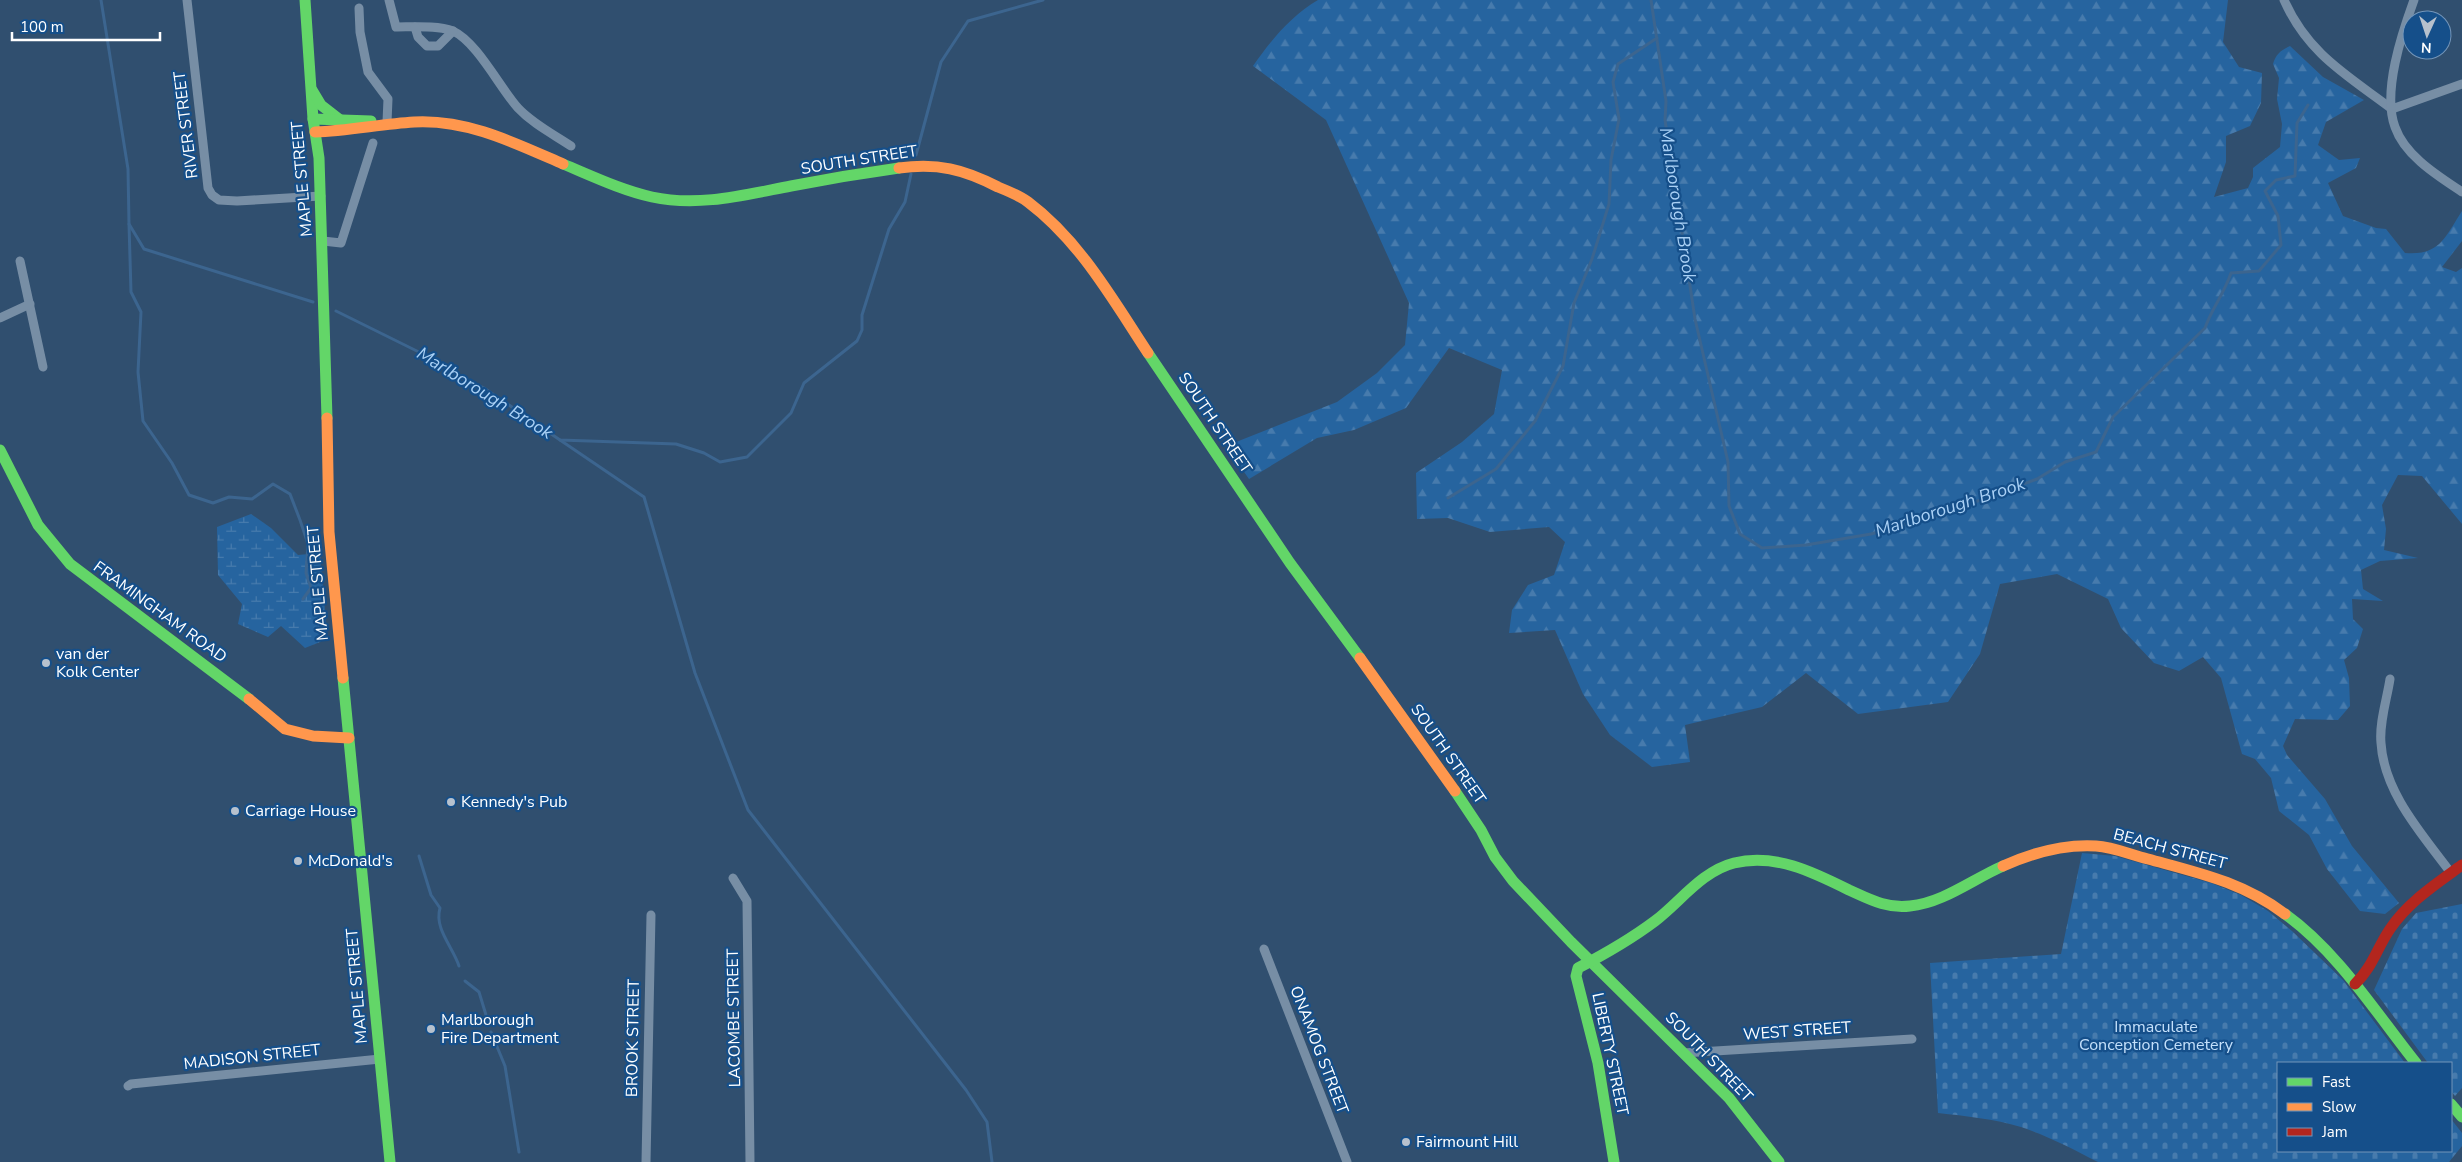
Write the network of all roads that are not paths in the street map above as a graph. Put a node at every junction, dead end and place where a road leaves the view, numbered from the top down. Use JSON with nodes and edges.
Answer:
{"nodes":[{"id":1,"x":187,"y":0,"type":"edge"},
{"id":2,"x":306,"y":0,"type":"edge"},
{"id":3,"x":2284,"y":0,"type":"edge"},
{"id":4,"x":2414,"y":0,"type":"edge"},
{"id":5,"x":392,"y":2,"type":"edge"},
{"id":6,"x":359,"y":8,"type":"dead end"},
{"id":7,"x":415,"y":27,"type":"junction"},
{"id":8,"x":453,"y":31,"type":"junction"},
{"id":9,"x":2462,"y":84,"type":"edge"},
{"id":10,"x":311,"y":88,"type":"junction"},
{"id":11,"x":2392,"y":109,"type":"junction"},
{"id":12,"x":313,"y":119,"type":"junction"},
{"id":13,"x":339,"y":119,"type":"junction"},
{"id":14,"x":387,"y":122,"type":"junction"},
{"id":15,"x":408,"y":123,"type":"junction"},
{"id":16,"x":340,"y":131,"type":"junction"},
{"id":17,"x":314,"y":132,"type":"junction"},
{"id":18,"x":374,"y":143,"type":"dead end"},
{"id":19,"x":572,"y":146,"type":"dead end"},
{"id":20,"x":319,"y":158,"type":"junction"},
{"id":21,"x":2462,"y":192,"type":"edge"},
{"id":22,"x":321,"y":196,"type":"junction"},
{"id":23,"x":323,"y":241,"type":"junction"},
{"id":24,"x":20,"y":261,"type":"dead end"},
{"id":25,"x":30,"y":304,"type":"junction"},
{"id":26,"x":0,"y":318,"type":"edge"},
{"id":27,"x":44,"y":367,"type":"dead end"},
{"id":28,"x":0,"y":450,"type":"edge"},
{"id":29,"x":2390,"y":679,"type":"dead end"},
{"id":30,"x":349,"y":738,"type":"junction"},
{"id":31,"x":2462,"y":864,"type":"edge"},
{"id":32,"x":2451,"y":873,"type":"junction"},
{"id":33,"x":733,"y":878,"type":"dead end"},
{"id":34,"x":651,"y":915,"type":"dead end"},
{"id":35,"x":1264,"y":949,"type":"dead end"},
{"id":36,"x":1591,"y":962,"type":"junction"},
{"id":37,"x":2355,"y":984,"type":"junction"},
{"id":38,"x":1912,"y":1039,"type":"dead end"},
{"id":39,"x":1683,"y":1053,"type":"junction"},
{"id":40,"x":380,"y":1059,"type":"junction"},
{"id":41,"x":2415,"y":1062,"type":"edge"},
{"id":42,"x":128,"y":1086,"type":"dead end"},
{"id":43,"x":2452,"y":1105,"type":"edge"},
{"id":44,"x":2462,"y":1118,"type":"edge"},
{"id":45,"x":390,"y":1162,"type":"edge"},
{"id":46,"x":646,"y":1162,"type":"edge"},
{"id":47,"x":750,"y":1162,"type":"edge"},
{"id":48,"x":1347,"y":1162,"type":"edge"},
{"id":49,"x":1614,"y":1162,"type":"edge"},
{"id":50,"x":1779,"y":1162,"type":"edge"}],
"edges":[{"from":1,"to":22,"type":"street","name":"RIVER STREET"},
{"from":2,"to":10,"type":"main road","name":"MAPLE STREET"},
{"from":3,"to":11,"type":"street"},
{"from":4,"to":11,"type":"street"},
{"from":5,"to":7,"type":"street"},
{"from":6,"to":14,"type":"street"},
{"from":7,"to":8,"type":"street"},
{"from":7,"to":8,"type":"street"},
{"from":8,"to":19,"type":"street"},
{"from":9,"to":11,"type":"street"},
{"from":10,"to":12,"type":"main road","name":"MAPLE STREET"},
{"from":10,"to":13,"type":"main road"},
{"from":11,"to":21,"type":"street"},
{"from":12,"to":13,"type":"main road","name":"SOUTH STREET"},
{"from":12,"to":17,"type":"main road","name":"MAPLE STREET"},
{"from":13,"to":14,"type":"main road","name":"SOUTH STREET"},
{"from":14,"to":15,"type":"main road","name":"SOUTH STREET"},
{"from":15,"to":16,"type":"main road","name":"SOUTH STREET"},
{"from":15,"to":36,"type":"main road","name":"SOUTH STREET"},
{"from":16,"to":17,"type":"main road","name":"SOUTH STREET"},
{"from":16,"to":20,"type":"main road"},
{"from":17,"to":20,"type":"main road","name":"MAPLE STREET"},
{"from":18,"to":23,"type":"street"},
{"from":20,"to":22,"type":"main road","name":"MAPLE STREET"},
{"from":22,"to":23,"type":"main road","name":"MAPLE STREET"},
{"from":23,"to":30,"type":"main road","name":"MAPLE STREET"},
{"from":24,"to":25,"type":"street"},
{"from":25,"to":26,"type":"street"},
{"from":25,"to":27,"type":"street"},
{"from":28,"to":30,"type":"main road","name":"FRAMINGHAM ROAD"},
{"from":29,"to":32,"type":"street"},
{"from":30,"to":40,"type":"main road","name":"MAPLE STREET"},
{"from":31,"to":32,"type":"main road"},
{"from":32,"to":37,"type":"main road"},
{"from":33,"to":47,"type":"street","name":"LACOMBE STREET"},
{"from":34,"to":46,"type":"street","name":"BROOK STREET"},
{"from":35,"to":48,"type":"street","name":"ONAMOG STREET"},
{"from":36,"to":37,"type":"main road","name":"BEACH STREET"},
{"from":36,"to":39,"type":"main road","name":"SOUTH STREET"},
{"from":36,"to":49,"type":"main road","name":"LIBERTY STREET"},
{"from":37,"to":41,"type":"main road","name":"BEACH STREET"},
{"from":38,"to":39,"type":"street","name":"WEST STREET"},
{"from":39,"to":50,"type":"main road","name":"SOUTH STREET"},
{"from":40,"to":42,"type":"street","name":"MADISON STREET"},
{"from":40,"to":45,"type":"main road","name":"MAPLE STREET"},
{"from":43,"to":44,"type":"main road"}]}
